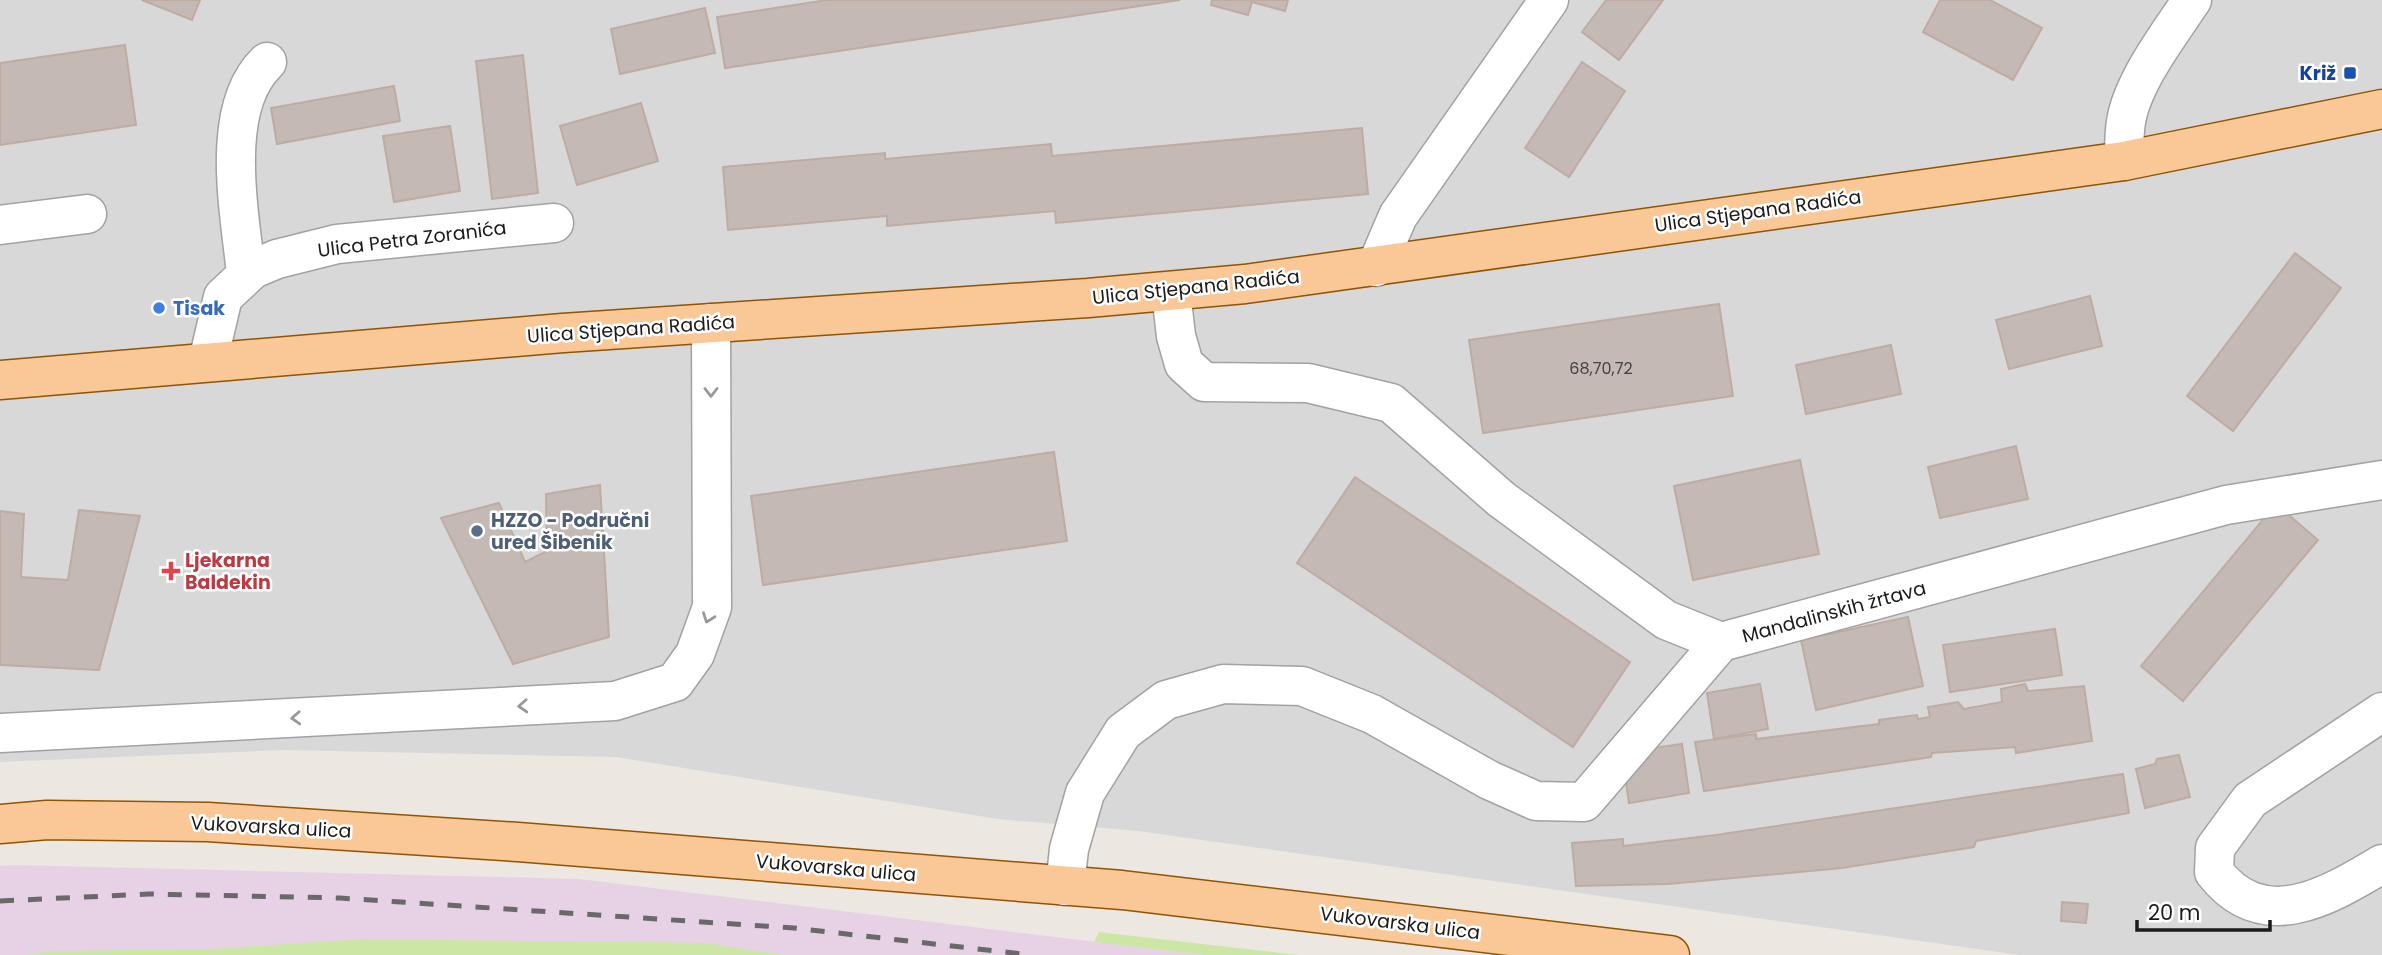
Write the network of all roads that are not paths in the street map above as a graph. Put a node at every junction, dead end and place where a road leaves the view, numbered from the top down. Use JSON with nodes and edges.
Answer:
{"nodes":[{"id":1,"x":1549,"y":0,"type":"edge"},
{"id":2,"x":2192,"y":0,"type":"edge"},
{"id":3,"x":267,"y":62,"type":"dead end"},
{"id":4,"x":2382,"y":109,"type":"edge"},
{"id":5,"x":2124,"y":160,"type":"junction"},
{"id":6,"x":87,"y":214,"type":"dead end"},
{"id":7,"x":554,"y":223,"type":"dead end"},
{"id":8,"x":0,"y":225,"type":"edge"},
{"id":9,"x":1376,"y":267,"type":"junction"},
{"id":10,"x":246,"y":274,"type":"junction"},
{"id":11,"x":1171,"y":292,"type":"junction"},
{"id":12,"x":711,"y":323,"type":"junction"},
{"id":13,"x":208,"y":361,"type":"junction"},
{"id":14,"x":0,"y":380,"type":"edge"},
{"id":15,"x":2382,"y":480,"type":"edge"},
{"id":16,"x":1721,"y":642,"type":"junction"},
{"id":17,"x":2382,"y":712,"type":"edge"},
{"id":18,"x":0,"y":733,"type":"edge"},
{"id":19,"x":0,"y":824,"type":"edge"},
{"id":20,"x":2382,"y":864,"type":"edge"},
{"id":21,"x":1065,"y":886,"type":"junction"},
{"id":22,"x":1670,"y":955,"type":"edge"}],
"edges":[{"from":1,"to":9,"type":"street"},
{"from":2,"to":5,"type":"street"},
{"from":3,"to":10,"type":"street"},
{"from":4,"to":5,"type":"main road","name":"Ulica Stjepana Radića"},
{"from":5,"to":9,"type":"main road","name":"Ulica Stjepana Radića"},
{"from":6,"to":8,"type":"street"},
{"from":7,"to":10,"type":"street","name":"Ulica Petra Zoranića"},
{"from":9,"to":11,"type":"main road","name":"Ulica Stjepana Radića"},
{"from":10,"to":13,"type":"street","name":"Ulica Petra Zoranića"},
{"from":11,"to":12,"type":"main road","name":"Ulica Stjepana Radića"},
{"from":11,"to":16,"type":"street","name":"Mandalinskih žrtava"},
{"from":12,"to":13,"type":"main road","name":"Ulica Stjepana Radića"},
{"from":12,"to":18,"type":"street","one_way":true},
{"from":13,"to":14,"type":"main road","name":"Ulica Stjepana Radića"},
{"from":15,"to":16,"type":"street","name":"Mandalinskih žrtava"},
{"from":16,"to":21,"type":"street"},
{"from":17,"to":20,"type":"street"},
{"from":19,"to":21,"type":"main road","name":"Vukovarska ulica"},
{"from":21,"to":22,"type":"main road","name":"Vukovarska ulica"}]}
